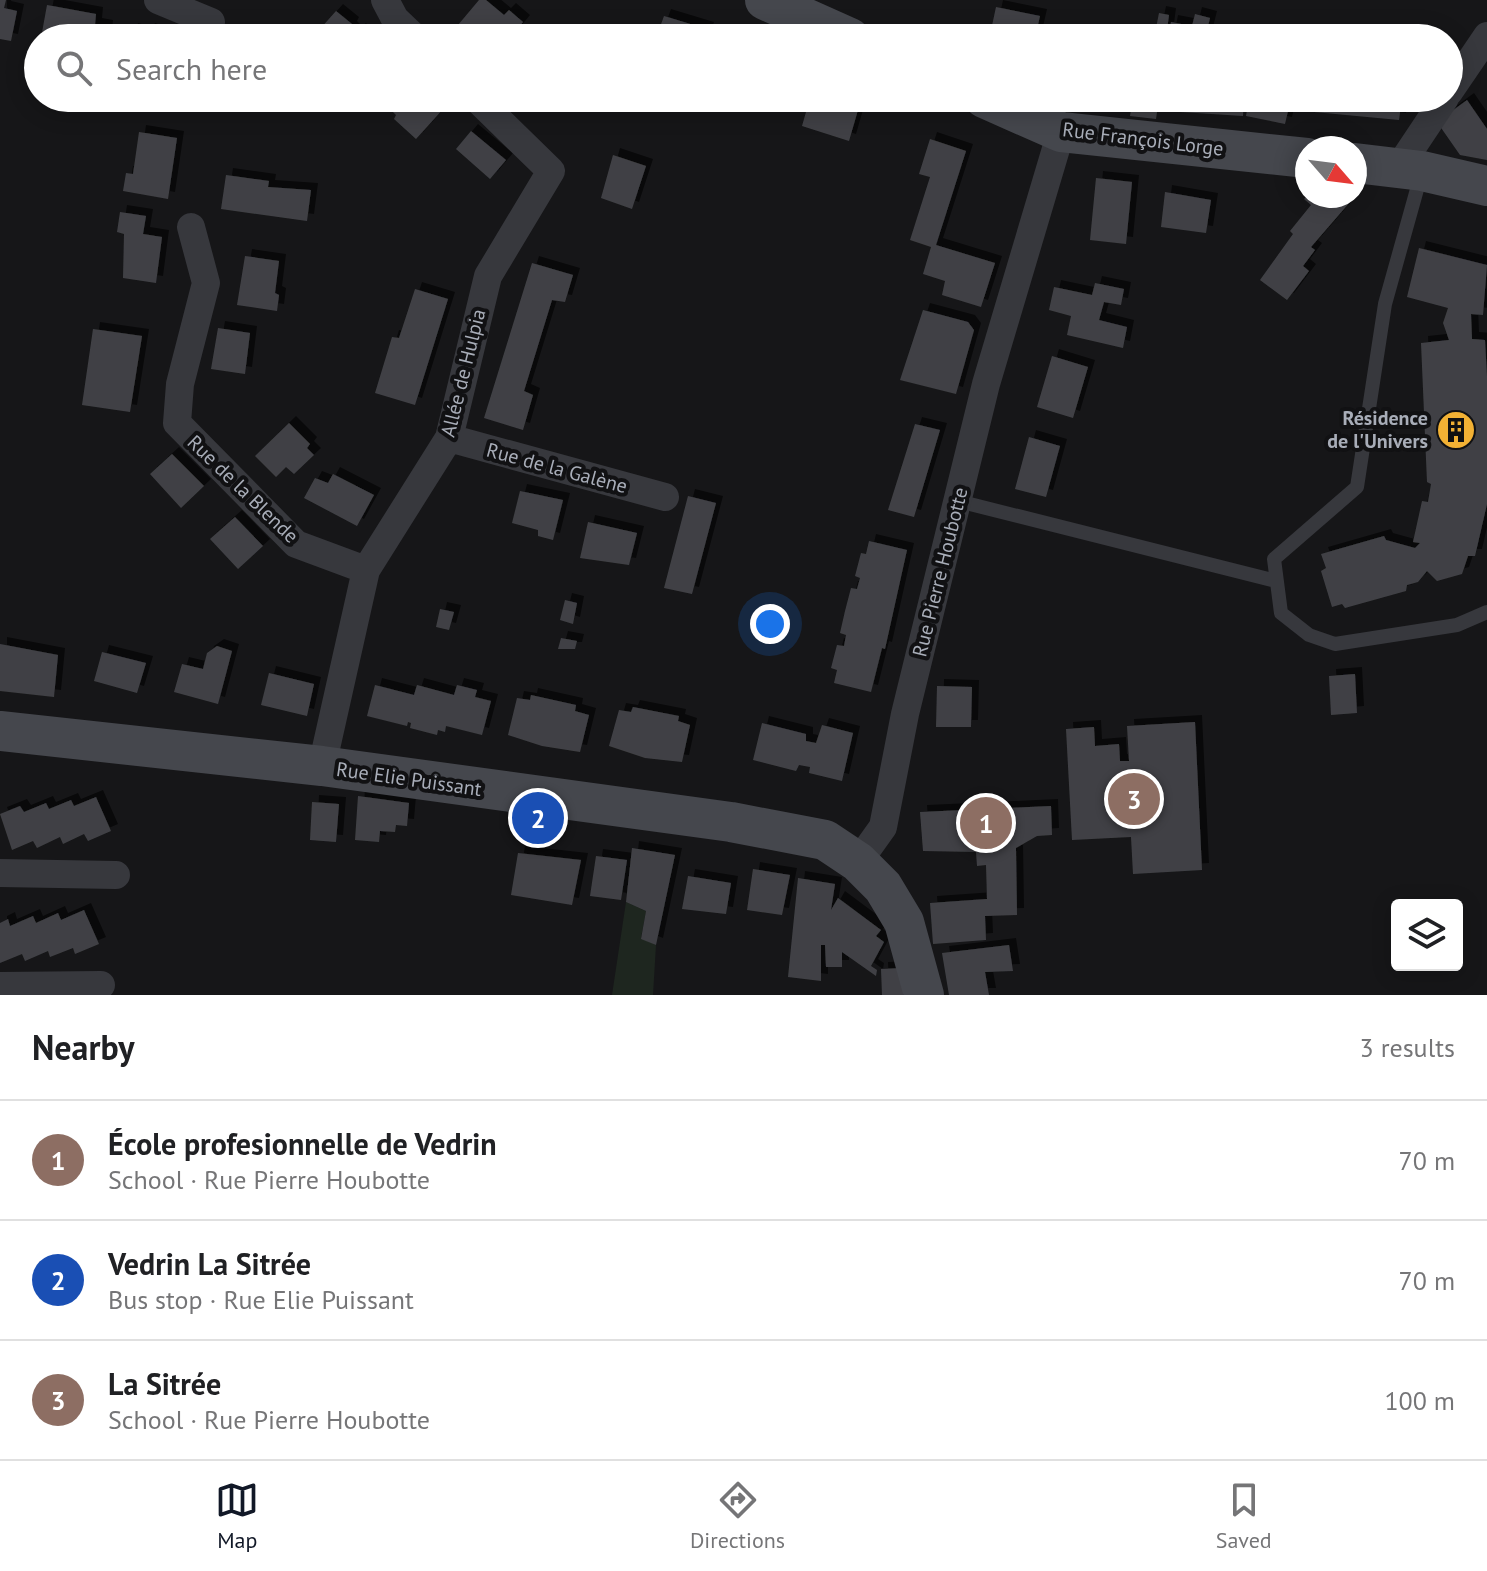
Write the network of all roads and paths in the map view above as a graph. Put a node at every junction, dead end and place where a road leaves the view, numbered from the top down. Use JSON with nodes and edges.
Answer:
{"nodes":[{"id":1,"x":158,"y":0,"type":"edge"},
{"id":2,"x":385,"y":0,"type":"edge"},
{"id":3,"x":765,"y":0,"type":"edge"},
{"id":4,"x":211,"y":22,"type":"dead end"},
{"id":5,"x":400,"y":24,"type":"edge"},
{"id":6,"x":819,"y":24,"type":"edge"},
{"id":7,"x":1487,"y":36,"type":"edge"},
{"id":8,"x":1463,"y":71,"type":"edge"},
{"id":9,"x":490,"y":112,"type":"edge"},
{"id":10,"x":1016,"y":112,"type":"edge"},
{"id":11,"x":1438,"y":112,"type":"edge"},
{"id":12,"x":1061,"y":132,"type":"junction"},
{"id":13,"x":1295,"y":157,"type":"edge"},
{"id":14,"x":1367,"y":164,"type":"edge"},
{"id":15,"x":1410,"y":169,"type":"junction"},
{"id":16,"x":1487,"y":186,"type":"edge"},
{"id":17,"x":191,"y":227,"type":"dead end"},
{"id":18,"x":449,"y":438,"type":"junction"},
{"id":19,"x":665,"y":497,"type":"dead end"},
{"id":20,"x":958,"y":501,"type":"junction"},
{"id":21,"x":366,"y":570,"type":"junction"},
{"id":22,"x":1276,"y":581,"type":"junction"},
{"id":23,"x":1487,"y":612,"type":"edge"},
{"id":24,"x":0,"y":731,"type":"edge"},
{"id":25,"x":322,"y":766,"type":"junction"},
{"id":26,"x":858,"y":862,"type":"junction"},
{"id":27,"x":0,"y":873,"type":"edge"},
{"id":28,"x":116,"y":875,"type":"dead end"},
{"id":29,"x":101,"y":985,"type":"dead end"},
{"id":30,"x":0,"y":986,"type":"edge"},
{"id":31,"x":924,"y":995,"type":"edge"}],
"edges":[{"from":1,"to":4,"type":"street"},
{"from":2,"to":5,"type":"street"},
{"from":3,"to":6,"type":"street"},
{"from":7,"to":8,"type":"street"},
{"from":9,"to":18,"type":"street","name":"Allée de Hulpia"},
{"from":10,"to":12,"type":"street","name":"Rue François Lorge"},
{"from":11,"to":15,"type":"street"},
{"from":12,"to":13,"type":"street","name":"Rue François Lorge"},
{"from":12,"to":20,"type":"street","name":"Rue Pierre Houbotte"},
{"from":14,"to":15,"type":"street"},
{"from":15,"to":16,"type":"street"},
{"from":15,"to":22,"type":"lane"},
{"from":17,"to":21,"type":"street","name":"Rue de la Blende"},
{"from":18,"to":19,"type":"street","name":"Rue de la Galène"},
{"from":18,"to":21,"type":"street","name":"Allée de Hulpia"},
{"from":20,"to":22,"type":"lane"},
{"from":20,"to":26,"type":"street","name":"Rue Pierre Houbotte"},
{"from":21,"to":25,"type":"street","name":"Allée de Hulpia"},
{"from":22,"to":23,"type":"lane"},
{"from":24,"to":25,"type":"street","name":"Rue Elie Puissant"},
{"from":25,"to":26,"type":"street","name":"Rue Elie Puissant"},
{"from":26,"to":31,"type":"street"},
{"from":27,"to":28,"type":"street"},
{"from":29,"to":30,"type":"street"}]}
